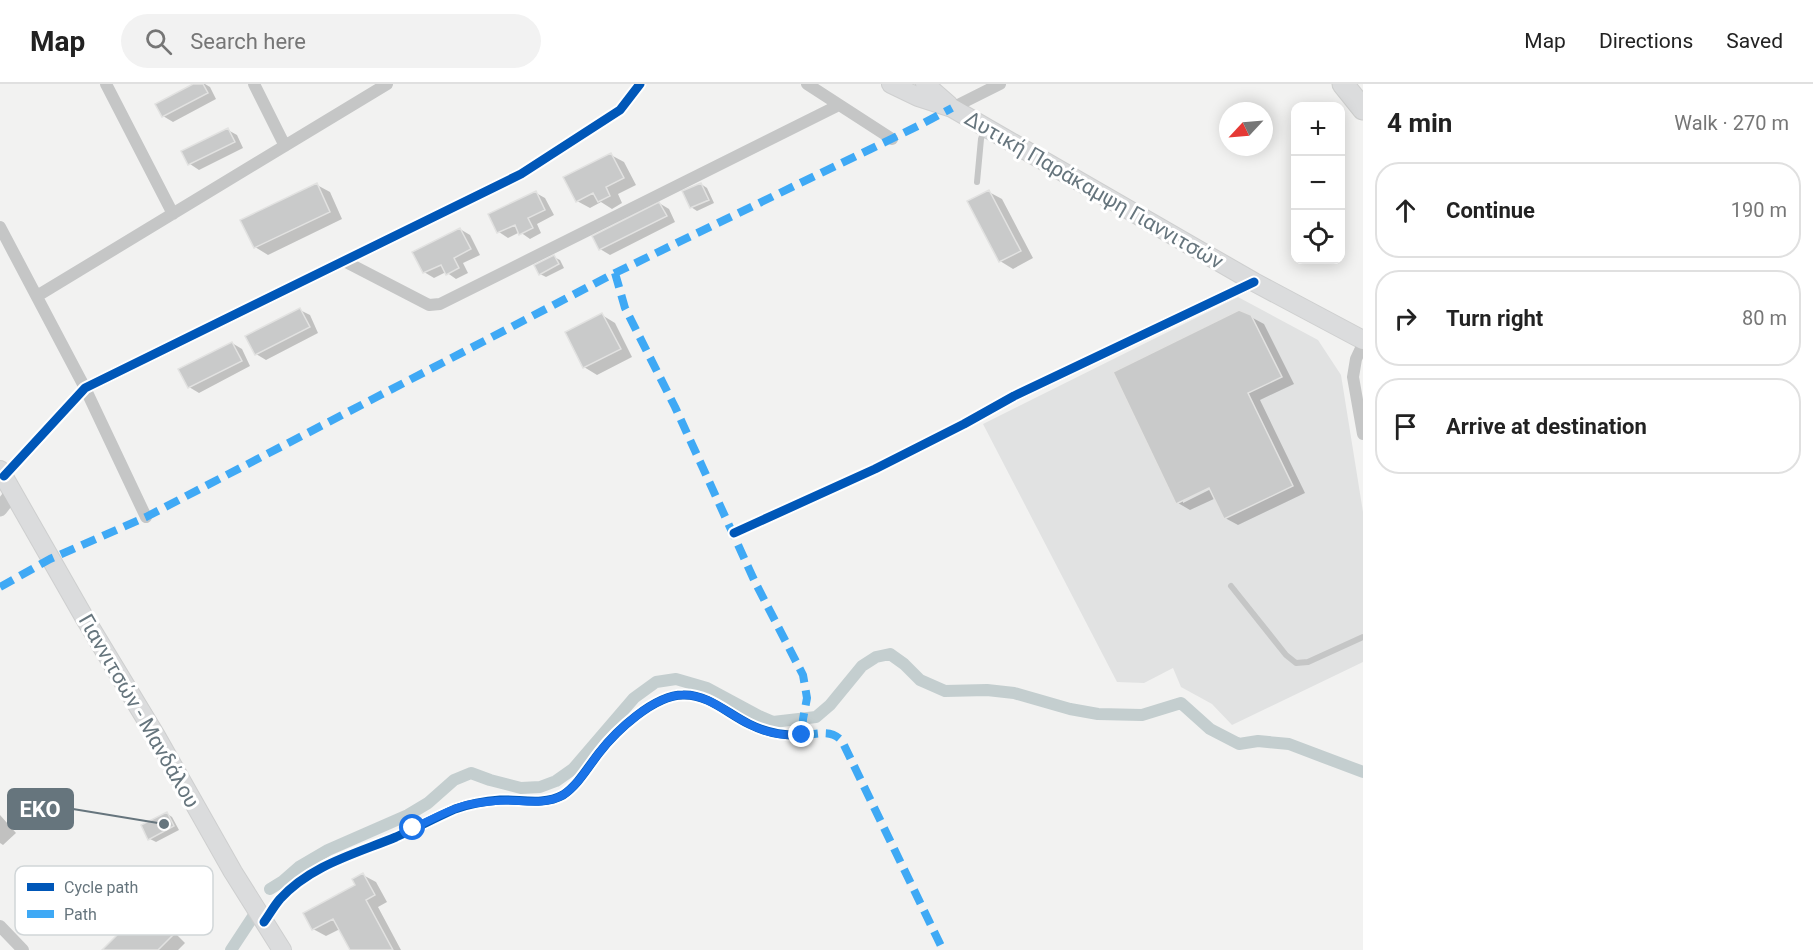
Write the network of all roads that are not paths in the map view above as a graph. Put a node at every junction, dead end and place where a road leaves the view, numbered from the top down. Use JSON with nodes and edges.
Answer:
{"nodes":[{"id":1,"x":106,"y":84,"type":"edge"},
{"id":2,"x":254,"y":84,"type":"edge"},
{"id":3,"x":387,"y":84,"type":"edge"},
{"id":4,"x":640,"y":84,"type":"edge"},
{"id":5,"x":807,"y":84,"type":"edge"},
{"id":6,"x":891,"y":84,"type":"edge"},
{"id":7,"x":925,"y":84,"type":"edge"},
{"id":8,"x":1000,"y":84,"type":"edge"},
{"id":9,"x":1342,"y":84,"type":"edge"},
{"id":10,"x":839,"y":105,"type":"junction"},
{"id":11,"x":952,"y":108,"type":"junction"},
{"id":12,"x":1363,"y":109,"type":"edge"},
{"id":13,"x":985,"y":127,"type":"junction"},
{"id":14,"x":892,"y":139,"type":"dead end"},
{"id":15,"x":285,"y":146,"type":"junction"},
{"id":16,"x":977,"y":182,"type":"dead end"},
{"id":17,"x":173,"y":214,"type":"junction"},
{"id":18,"x":0,"y":227,"type":"edge"},
{"id":19,"x":344,"y":261,"type":"junction"},
{"id":20,"x":1254,"y":282,"type":"junction"},
{"id":21,"x":38,"y":296,"type":"junction"},
{"id":22,"x":1363,"y":340,"type":"edge"},
{"id":23,"x":1363,"y":344,"type":"edge"},
{"id":24,"x":85,"y":388,"type":"junction"},
{"id":25,"x":1363,"y":434,"type":"edge"},
{"id":26,"x":2,"y":473,"type":"edge"},
{"id":27,"x":13,"y":492,"type":"junction"},
{"id":28,"x":0,"y":509,"type":"edge"},
{"id":29,"x":146,"y":518,"type":"dead end"},
{"id":30,"x":734,"y":533,"type":"dead end"},
{"id":31,"x":1231,"y":586,"type":"dead end"},
{"id":32,"x":1363,"y":637,"type":"edge"},
{"id":33,"x":802,"y":735,"type":"dead end"},
{"id":34,"x":264,"y":922,"type":"junction"},
{"id":35,"x":0,"y":926,"type":"edge"},
{"id":36,"x":23,"y":950,"type":"edge"},
{"id":37,"x":282,"y":950,"type":"edge"}],
"edges":[{"from":1,"to":17,"type":"street"},
{"from":2,"to":15,"type":"street"},
{"from":3,"to":15,"type":"street"},
{"from":4,"to":19,"type":"street"},
{"from":5,"to":10,"type":"street"},
{"from":6,"to":11,"type":"main road","name":"Δυτική Παράκαμψη Γιαννιτσών"},
{"from":7,"to":11,"type":"main road","name":"Δυτική Παράκαμψη Γιαννιτσών"},
{"from":8,"to":11,"type":"street"},
{"from":9,"to":12,"type":"highway"},
{"from":10,"to":14,"type":"street"},
{"from":10,"to":19,"type":"street"},
{"from":11,"to":13,"type":"main road","name":"Δυτική Παράκαμψη Γιαννιτσών"},
{"from":13,"to":16,"type":"lane"},
{"from":13,"to":20,"type":"main road","name":"Δυτική Παράκαμψη Γιαννιτσών"},
{"from":15,"to":17,"type":"street"},
{"from":17,"to":21,"type":"street"},
{"from":18,"to":21,"type":"street"},
{"from":19,"to":24,"type":"street"},
{"from":20,"to":22,"type":"main road","name":"Δυτική Παράκαμψη Γιαννιτσών"},
{"from":20,"to":30,"type":"street"},
{"from":21,"to":24,"type":"street"},
{"from":23,"to":25,"type":"street"},
{"from":24,"to":26,"type":"street"},
{"from":24,"to":29,"type":"street"},
{"from":26,"to":27,"type":"main road","name":"Γιαννιτσών - Μανδάλου"},
{"from":27,"to":28,"type":"street"},
{"from":27,"to":34,"type":"main road","name":"Γιαννιτσών - Μανδάλου"},
{"from":31,"to":32,"type":"lane"},
{"from":33,"to":34,"type":"street"},
{"from":34,"to":37,"type":"main road","name":"Γιαννιτσών - Μανδάλου"},
{"from":35,"to":36,"type":"street"}]}
